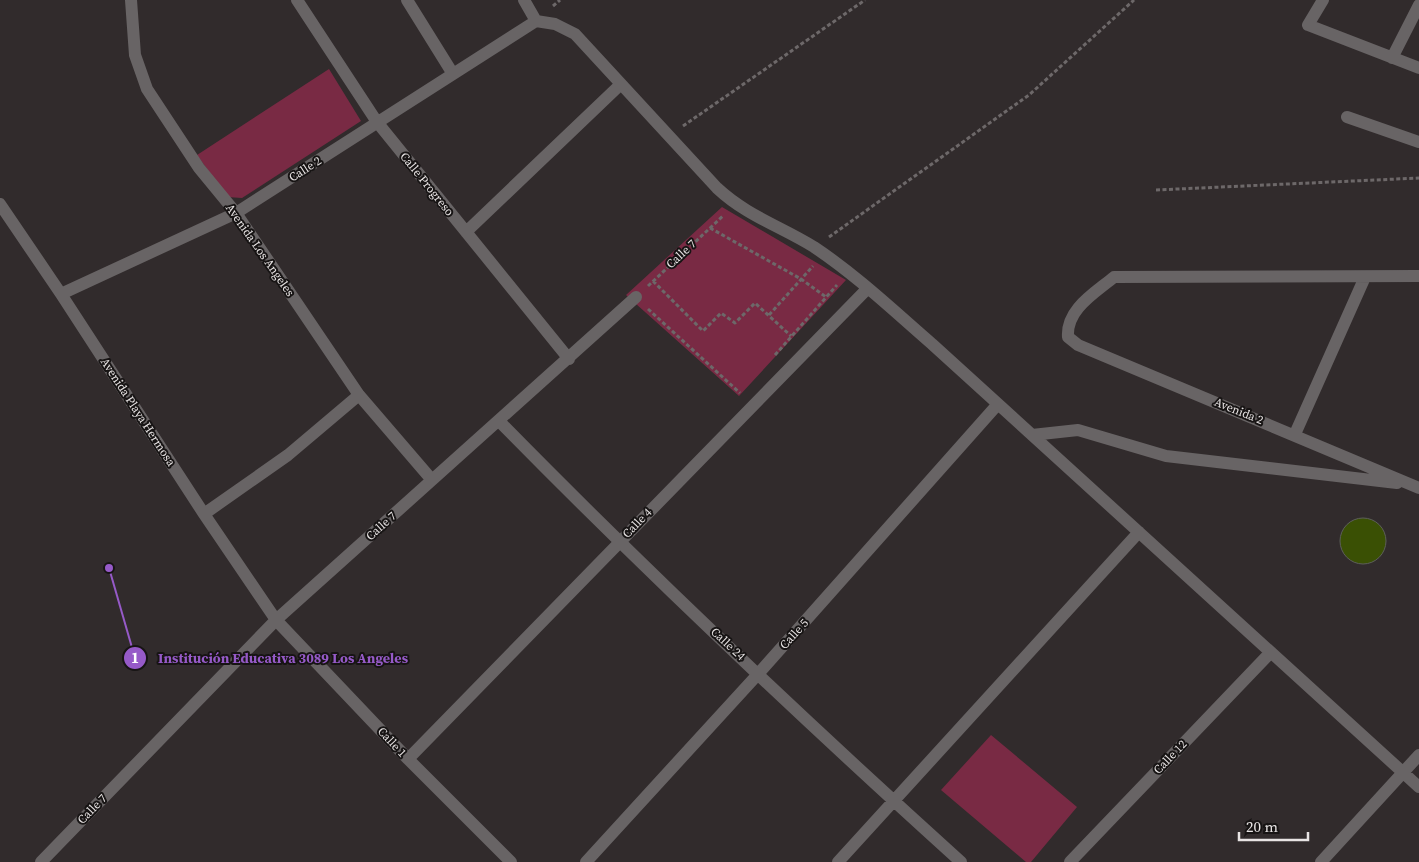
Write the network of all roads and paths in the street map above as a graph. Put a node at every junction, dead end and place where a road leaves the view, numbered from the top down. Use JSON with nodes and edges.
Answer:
{"nodes":[{"id":1,"x":131,"y":0,"type":"edge"},
{"id":2,"x":297,"y":0,"type":"edge"},
{"id":3,"x":407,"y":0,"type":"edge"},
{"id":4,"x":524,"y":0,"type":"edge"},
{"id":5,"x":865,"y":0,"type":"edge"},
{"id":6,"x":1134,"y":0,"type":"edge"},
{"id":7,"x":1323,"y":0,"type":"edge"},
{"id":8,"x":1419,"y":5,"type":"edge"},
{"id":9,"x":536,"y":21,"type":"junction"},
{"id":10,"x":1392,"y":58,"type":"junction"},
{"id":11,"x":1419,"y":68,"type":"edge"},
{"id":12,"x":453,"y":74,"type":"junction"},
{"id":13,"x":621,"y":84,"type":"junction"},
{"id":14,"x":1347,"y":117,"type":"dead end"},
{"id":15,"x":377,"y":122,"type":"junction"},
{"id":16,"x":669,"y":136,"type":"junction"},
{"id":17,"x":1419,"y":142,"type":"edge"},
{"id":18,"x":1419,"y":178,"type":"edge"},
{"id":19,"x":1156,"y":190,"type":"dead end"},
{"id":20,"x":0,"y":204,"type":"edge"},
{"id":21,"x":736,"y":205,"type":"junction"},
{"id":22,"x":236,"y":213,"type":"junction"},
{"id":23,"x":710,"y":228,"type":"junction"},
{"id":24,"x":466,"y":232,"type":"junction"},
{"id":25,"x":814,"y":248,"type":"junction"},
{"id":26,"x":815,"y":264,"type":"dead end"},
{"id":27,"x":1366,"y":276,"type":"junction"},
{"id":28,"x":1419,"y":276,"type":"edge"},
{"id":29,"x":801,"y":279,"type":"junction"},
{"id":30,"x":841,"y":280,"type":"dead end"},
{"id":31,"x":653,"y":281,"type":"junction"},
{"id":32,"x":868,"y":288,"type":"junction"},
{"id":33,"x":62,"y":294,"type":"junction"},
{"id":34,"x":636,"y":297,"type":"junction"},
{"id":35,"x":826,"y":297,"type":"junction"},
{"id":36,"x":769,"y":315,"type":"junction"},
{"id":37,"x":792,"y":336,"type":"junction"},
{"id":38,"x":772,"y":358,"type":"dead end"},
{"id":39,"x":569,"y":359,"type":"junction"},
{"id":40,"x":746,"y":387,"type":"dead end"},
{"id":41,"x":358,"y":395,"type":"junction"},
{"id":42,"x":998,"y":404,"type":"junction"},
{"id":43,"x":499,"y":421,"type":"junction"},
{"id":44,"x":1032,"y":434,"type":"junction"},
{"id":45,"x":1295,"y":434,"type":"junction"},
{"id":46,"x":432,"y":480,"type":"junction"},
{"id":47,"x":1416,"y":486,"type":"edge"},
{"id":48,"x":204,"y":514,"type":"junction"},
{"id":49,"x":1139,"y":532,"type":"junction"},
{"id":50,"x":619,"y":543,"type":"junction"},
{"id":51,"x":276,"y":620,"type":"junction"},
{"id":52,"x":1271,"y":652,"type":"junction"},
{"id":53,"x":759,"y":673,"type":"junction"},
{"id":54,"x":1419,"y":755,"type":"edge"},
{"id":55,"x":408,"y":759,"type":"junction"},
{"id":56,"x":1402,"y":772,"type":"junction"},
{"id":57,"x":1419,"y":787,"type":"edge"},
{"id":58,"x":893,"y":801,"type":"junction"},
{"id":59,"x":953,"y":859,"type":"edge"},
{"id":60,"x":41,"y":862,"type":"edge"},
{"id":61,"x":511,"y":862,"type":"edge"},
{"id":62,"x":586,"y":862,"type":"edge"},
{"id":63,"x":838,"y":862,"type":"edge"},
{"id":64,"x":1070,"y":862,"type":"edge"},
{"id":65,"x":1321,"y":862,"type":"edge"}],
"edges":[{"from":1,"to":22,"type":"street","name":"Avenida Los Angeles"},
{"from":2,"to":15,"type":"street","name":"Calle Progreso"},
{"from":3,"to":12,"type":"street"},
{"from":4,"to":9,"type":"street"},
{"from":5,"to":16,"type":"path"},
{"from":6,"to":25,"type":"path"},
{"from":7,"to":10,"type":"street"},
{"from":8,"to":10,"type":"street"},
{"from":9,"to":12,"type":"street","name":"Calle 2"},
{"from":9,"to":13,"type":"street"},
{"from":10,"to":11,"type":"street"},
{"from":12,"to":15,"type":"street","name":"Calle 2"},
{"from":13,"to":16,"type":"street"},
{"from":13,"to":24,"type":"street"},
{"from":14,"to":17,"type":"street"},
{"from":15,"to":22,"type":"street","name":"Calle 2"},
{"from":15,"to":24,"type":"street","name":"Calle Progreso"},
{"from":16,"to":21,"type":"street"},
{"from":18,"to":19,"type":"path"},
{"from":20,"to":33,"type":"street","name":"Avenida Playa Hermosa"},
{"from":21,"to":23,"type":"path","name":"Calle 7"},
{"from":21,"to":25,"type":"street"},
{"from":22,"to":33,"type":"street","name":"Calle 2"},
{"from":22,"to":41,"type":"street","name":"Avenida Los Angeles"},
{"from":23,"to":29,"type":"path"},
{"from":23,"to":31,"type":"path","name":"Calle 7"},
{"from":24,"to":39,"type":"street","name":"Calle Progreso"},
{"from":25,"to":32,"type":"street"},
{"from":26,"to":29,"type":"path"},
{"from":27,"to":28,"type":"street"},
{"from":27,"to":45,"type":"street"},
{"from":27,"to":45,"type":"street","name":"Avenida 2"},
{"from":29,"to":35,"type":"path"},
{"from":29,"to":36,"type":"path"},
{"from":30,"to":35,"type":"path"},
{"from":31,"to":34,"type":"path","name":"Calle 7"},
{"from":31,"to":36,"type":"path"},
{"from":32,"to":42,"type":"street"},
{"from":32,"to":50,"type":"street","name":"Calle 4"},
{"from":33,"to":48,"type":"street","name":"Avenida Playa Hermosa"},
{"from":34,"to":39,"type":"street","name":"Calle 7"},
{"from":34,"to":40,"type":"path"},
{"from":35,"to":37,"type":"path"},
{"from":36,"to":37,"type":"path"},
{"from":37,"to":38,"type":"path"},
{"from":39,"to":43,"type":"street","name":"Calle 7"},
{"from":41,"to":46,"type":"street","name":"Avenida Los Angeles"},
{"from":41,"to":48,"type":"street"},
{"from":42,"to":44,"type":"street"},
{"from":42,"to":53,"type":"street","name":"Calle 5"},
{"from":43,"to":46,"type":"street","name":"Calle 7"},
{"from":43,"to":50,"type":"street","name":"Calle 24"},
{"from":44,"to":47,"type":"street"},
{"from":44,"to":49,"type":"street"},
{"from":45,"to":47,"type":"street","name":"Avenida 2"},
{"from":46,"to":51,"type":"street","name":"Calle 7"},
{"from":48,"to":51,"type":"street","name":"Avenida Playa Hermosa"},
{"from":49,"to":52,"type":"street"},
{"from":49,"to":58,"type":"street"},
{"from":50,"to":53,"type":"street","name":"Calle 24"},
{"from":50,"to":55,"type":"street","name":"Calle 4"},
{"from":51,"to":55,"type":"street","name":"Calle 1"},
{"from":51,"to":60,"type":"street","name":"Calle 7"},
{"from":52,"to":56,"type":"street"},
{"from":52,"to":64,"type":"street","name":"Calle 12"},
{"from":53,"to":58,"type":"street","name":"Calle 24"},
{"from":53,"to":62,"type":"street","name":"Calle 5"},
{"from":54,"to":56,"type":"street"},
{"from":55,"to":61,"type":"street","name":"Calle 1"},
{"from":56,"to":57,"type":"street"},
{"from":56,"to":65,"type":"street"},
{"from":58,"to":59,"type":"street","name":"Calle 24"},
{"from":58,"to":63,"type":"street"}]}
